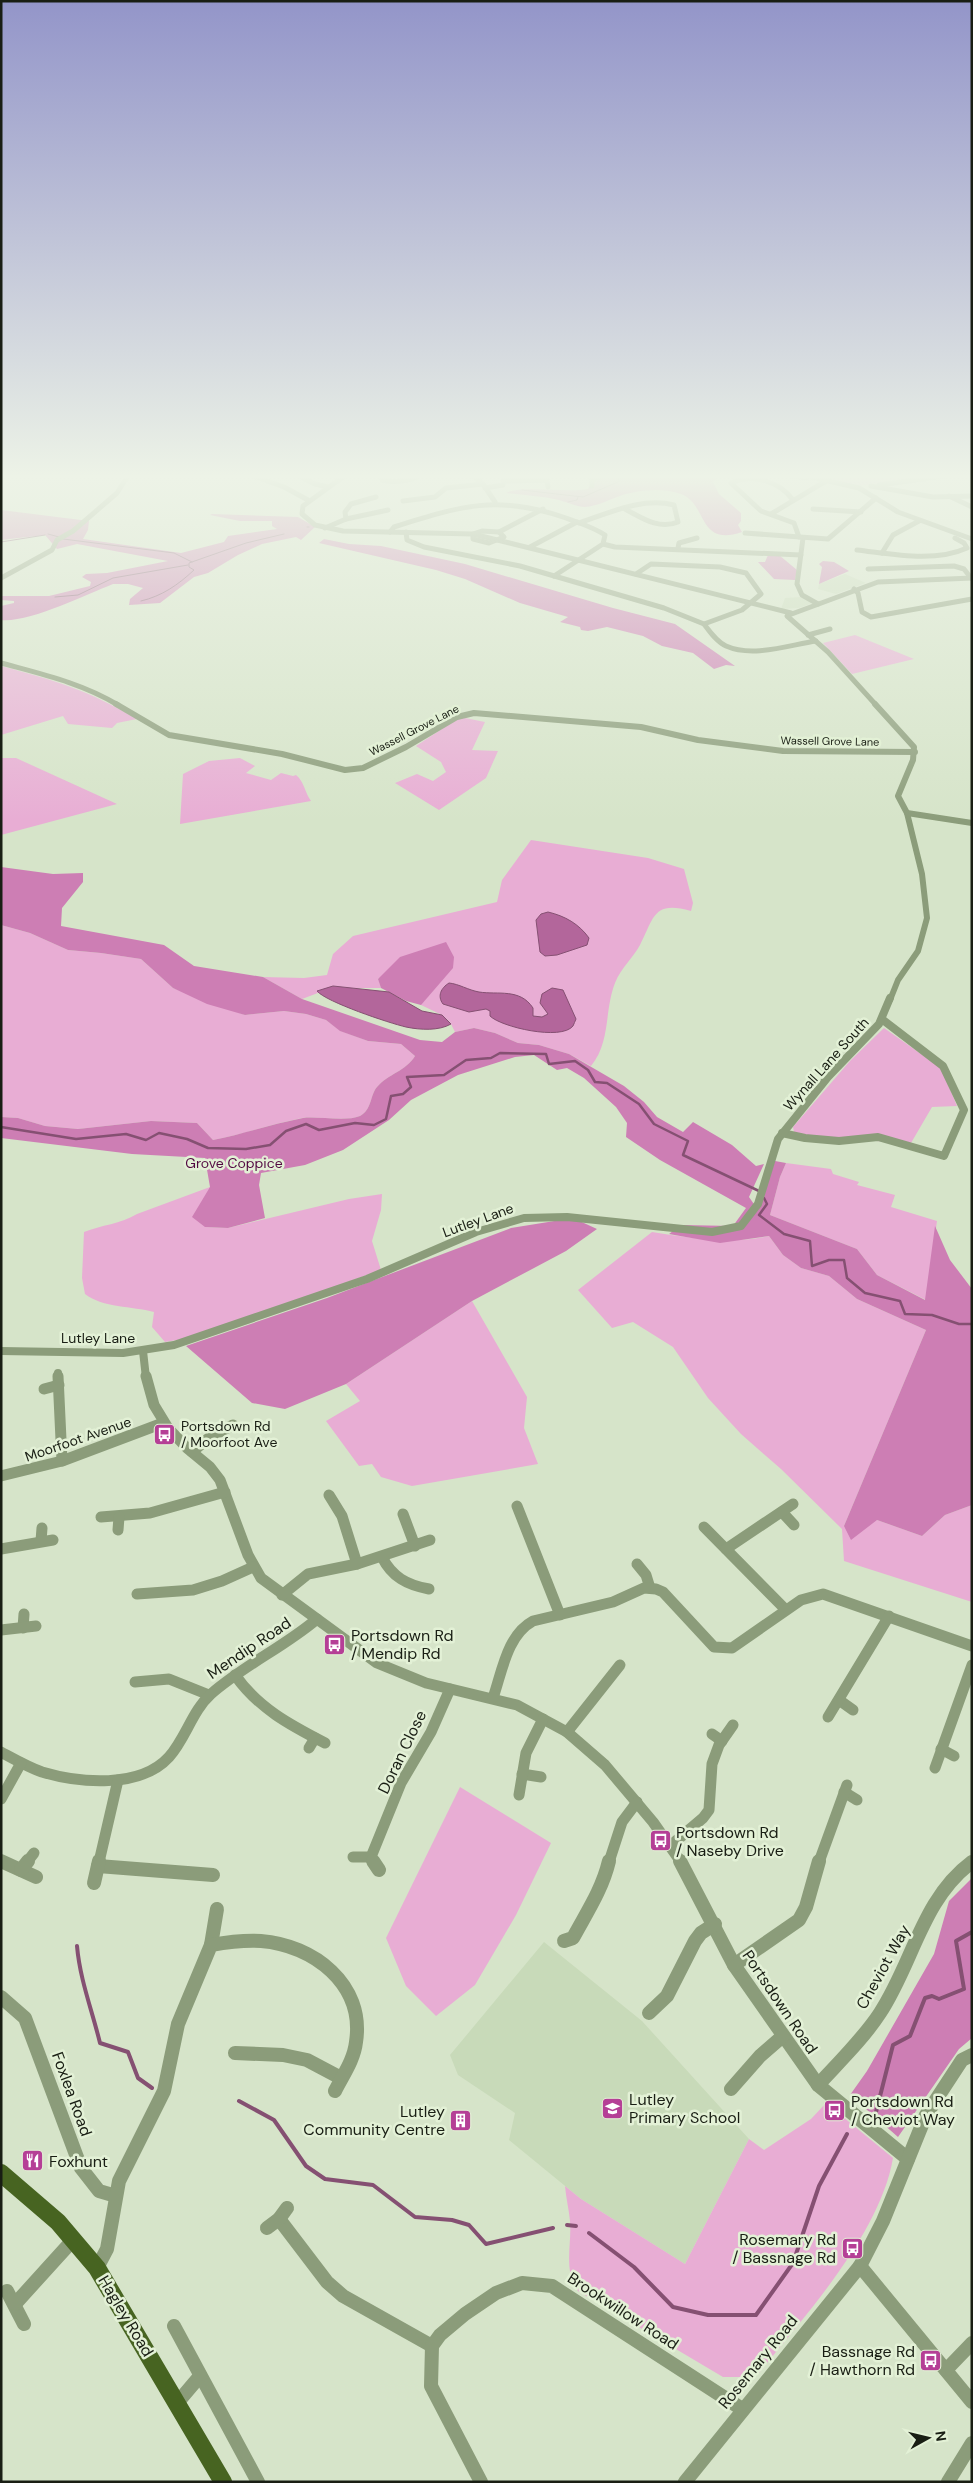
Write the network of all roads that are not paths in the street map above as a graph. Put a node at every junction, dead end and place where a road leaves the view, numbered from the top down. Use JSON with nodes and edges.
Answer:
{"nodes":[{"id":1,"x":602,"y":590,"type":"edge"},
{"id":2,"x":698,"y":590,"type":"edge"},
{"id":3,"x":760,"y":590,"type":"edge"},
{"id":4,"x":799,"y":590,"type":"edge"},
{"id":5,"x":852,"y":590,"type":"edge"},
{"id":6,"x":855,"y":590,"type":"edge"},
{"id":7,"x":972,"y":600,"type":"edge"},
{"id":8,"x":750,"y":603,"type":"junction"},
{"id":9,"x":818,"y":604,"type":"junction"},
{"id":10,"x":787,"y":613,"type":"junction"},
{"id":11,"x":704,"y":624,"type":"junction"},
{"id":12,"x":826,"y":629,"type":"dead end"},
{"id":13,"x":808,"y":636,"type":"junction"},
{"id":14,"x":816,"y":641,"type":"junction"},
{"id":15,"x":1,"y":663,"type":"edge"},
{"id":16,"x":915,"y":752,"type":"junction"},
{"id":17,"x":907,"y":813,"type":"junction"},
{"id":18,"x":972,"y":823,"type":"edge"},
{"id":19,"x":883,"y":1020,"type":"junction"},
{"id":20,"x":782,"y":1133,"type":"junction"},
{"id":21,"x":1,"y":1351,"type":"edge"},
{"id":22,"x":143,"y":1351,"type":"junction"},
{"id":23,"x":58,"y":1373,"type":"dead end"},
{"id":24,"x":59,"y":1385,"type":"junction"},
{"id":25,"x":44,"y":1388,"type":"dead end"},
{"id":26,"x":163,"y":1423,"type":"junction"},
{"id":27,"x":233,"y":1426,"type":"dead end"},
{"id":28,"x":192,"y":1452,"type":"junction"},
{"id":29,"x":62,"y":1461,"type":"junction"},
{"id":30,"x":1,"y":1476,"type":"edge"},
{"id":31,"x":225,"y":1492,"type":"junction"},
{"id":32,"x":329,"y":1495,"type":"dead end"},
{"id":33,"x":793,"y":1504,"type":"dead end"},
{"id":34,"x":517,"y":1506,"type":"dead end"},
{"id":35,"x":782,"y":1512,"type":"junction"},
{"id":36,"x":403,"y":1514,"type":"dead end"},
{"id":37,"x":101,"y":1517,"type":"dead end"},
{"id":38,"x":119,"y":1517,"type":"junction"},
{"id":39,"x":794,"y":1525,"type":"dead end"},
{"id":40,"x":704,"y":1527,"type":"dead end"},
{"id":41,"x":42,"y":1528,"type":"dead end"},
{"id":42,"x":118,"y":1530,"type":"dead end"},
{"id":43,"x":53,"y":1540,"type":"dead end"},
{"id":44,"x":430,"y":1540,"type":"dead end"},
{"id":45,"x":41,"y":1542,"type":"junction"},
{"id":46,"x":415,"y":1546,"type":"junction"},
{"id":47,"x":1,"y":1549,"type":"edge"},
{"id":48,"x":726,"y":1549,"type":"junction"},
{"id":49,"x":382,"y":1556,"type":"junction"},
{"id":50,"x":357,"y":1564,"type":"junction"},
{"id":51,"x":637,"y":1564,"type":"dead end"},
{"id":52,"x":253,"y":1567,"type":"junction"},
{"id":53,"x":650,"y":1588,"type":"junction"},
{"id":54,"x":429,"y":1589,"type":"dead end"},
{"id":55,"x":137,"y":1594,"type":"dead end"},
{"id":56,"x":282,"y":1595,"type":"junction"},
{"id":57,"x":785,"y":1609,"type":"junction"},
{"id":58,"x":24,"y":1614,"type":"dead end"},
{"id":59,"x":560,"y":1614,"type":"junction"},
{"id":60,"x":889,"y":1616,"type":"junction"},
{"id":61,"x":317,"y":1619,"type":"junction"},
{"id":62,"x":36,"y":1626,"type":"dead end"},
{"id":63,"x":23,"y":1628,"type":"junction"},
{"id":64,"x":1,"y":1630,"type":"edge"},
{"id":65,"x":972,"y":1646,"type":"edge"},
{"id":66,"x":620,"y":1665,"type":"dead end"},
{"id":67,"x":972,"y":1665,"type":"edge"},
{"id":68,"x":235,"y":1675,"type":"junction"},
{"id":69,"x":135,"y":1682,"type":"dead end"},
{"id":70,"x":450,"y":1689,"type":"junction"},
{"id":71,"x":209,"y":1695,"type":"junction"},
{"id":72,"x":494,"y":1698,"type":"junction"},
{"id":73,"x":839,"y":1700,"type":"junction"},
{"id":74,"x":854,"y":1710,"type":"dead end"},
{"id":75,"x":828,"y":1717,"type":"dead end"},
{"id":76,"x":543,"y":1719,"type":"junction"},
{"id":77,"x":733,"y":1725,"type":"dead end"},
{"id":78,"x":567,"y":1732,"type":"junction"},
{"id":79,"x":316,"y":1743,"type":"dead end"},
{"id":80,"x":941,"y":1749,"type":"junction"},
{"id":81,"x":1,"y":1752,"type":"edge"},
{"id":82,"x":954,"y":1756,"type":"dead end"},
{"id":83,"x":21,"y":1763,"type":"junction"},
{"id":84,"x":935,"y":1768,"type":"dead end"},
{"id":85,"x":522,"y":1774,"type":"junction"},
{"id":86,"x":541,"y":1777,"type":"dead end"},
{"id":87,"x":118,"y":1780,"type":"junction"},
{"id":88,"x":846,"y":1788,"type":"joint"},
{"id":89,"x":519,"y":1795,"type":"dead end"},
{"id":90,"x":1,"y":1799,"type":"edge"},
{"id":91,"x":858,"y":1800,"type":"dead end"},
{"id":92,"x":637,"y":1802,"type":"junction"},
{"id":93,"x":670,"y":1846,"type":"junction"},
{"id":94,"x":34,"y":1854,"type":"dead end"},
{"id":95,"x":353,"y":1857,"type":"dead end"},
{"id":96,"x":370,"y":1857,"type":"junction"},
{"id":97,"x":1,"y":1861,"type":"edge"},
{"id":98,"x":972,"y":1862,"type":"edge"},
{"id":99,"x":98,"y":1866,"type":"junction"},
{"id":100,"x":21,"y":1870,"type":"junction"},
{"id":101,"x":379,"y":1870,"type":"dead end"},
{"id":102,"x":213,"y":1876,"type":"dead end"},
{"id":103,"x":36,"y":1877,"type":"dead end"},
{"id":104,"x":94,"y":1883,"type":"dead end"},
{"id":105,"x":216,"y":1909,"type":"dead end"},
{"id":106,"x":715,"y":1924,"type":"junction"},
{"id":107,"x":572,"y":1940,"type":"dead end"},
{"id":108,"x":211,"y":1945,"type":"junction"},
{"id":109,"x":734,"y":1965,"type":"junction"},
{"id":110,"x":1,"y":1997,"type":"edge"},
{"id":111,"x":649,"y":2013,"type":"dead end"},
{"id":112,"x":783,"y":2036,"type":"junction"},
{"id":113,"x":235,"y":2053,"type":"dead end"},
{"id":114,"x":972,"y":2055,"type":"edge"},
{"id":115,"x":341,"y":2078,"type":"junction"},
{"id":116,"x":818,"y":2085,"type":"junction"},
{"id":117,"x":731,"y":2089,"type":"dead end"},
{"id":118,"x":335,"y":2091,"type":"dead end"},
{"id":119,"x":908,"y":2159,"type":"junction"},
{"id":120,"x":1,"y":2173,"type":"edge"},
{"id":121,"x":116,"y":2196,"type":"junction"},
{"id":122,"x":277,"y":2218,"type":"dead end"},
{"id":123,"x":74,"y":2240,"type":"junction"},
{"id":124,"x":860,"y":2266,"type":"junction"},
{"id":125,"x":97,"y":2268,"type":"junction"},
{"id":126,"x":11,"y":2298,"type":"joint"},
{"id":127,"x":24,"y":2324,"type":"dead end"},
{"id":128,"x":174,"y":2326,"type":"dead end"},
{"id":129,"x":972,"y":2343,"type":"edge"},
{"id":130,"x":432,"y":2346,"type":"junction"},
{"id":131,"x":946,"y":2370,"type":"junction"},
{"id":132,"x":200,"y":2376,"type":"junction"},
{"id":133,"x":178,"y":2402,"type":"junction"},
{"id":134,"x":972,"y":2402,"type":"edge"},
{"id":135,"x":742,"y":2409,"type":"junction"},
{"id":136,"x":972,"y":2442,"type":"edge"},
{"id":137,"x":224,"y":2482,"type":"edge"},
{"id":138,"x":258,"y":2482,"type":"edge"},
{"id":139,"x":481,"y":2482,"type":"edge"},
{"id":140,"x":685,"y":2482,"type":"edge"},
{"id":141,"x":948,"y":2482,"type":"edge"}],
"edges":[{"from":1,"to":11,"type":"street"},
{"from":2,"to":8,"type":"street"},
{"from":3,"to":8,"type":"street"},
{"from":4,"to":9,"type":"street"},
{"from":5,"to":9,"type":"street"},
{"from":6,"to":7,"type":"street"},
{"from":8,"to":10,"type":"street"},
{"from":8,"to":11,"type":"street"},
{"from":9,"to":10,"type":"street"},
{"from":10,"to":13,"type":"street"},
{"from":11,"to":14,"type":"street"},
{"from":12,"to":13,"type":"street"},
{"from":13,"to":14,"type":"street"},
{"from":14,"to":16,"type":"street"},
{"from":15,"to":16,"type":"street","name":"Wassell Grove Lane"},
{"from":16,"to":17,"type":"street","name":"Wynall Lane South"},
{"from":17,"to":18,"type":"street"},
{"from":17,"to":19,"type":"street","name":"Wynall Lane South"},
{"from":19,"to":20,"type":"street","name":"Wynall Lane South"},
{"from":19,"to":20,"type":"street"},
{"from":20,"to":22,"type":"street","name":"Lutley Lane"},
{"from":21,"to":22,"type":"street","name":"Lutley Lane"},
{"from":22,"to":26,"type":"street","name":"Portsdown Road"},
{"from":23,"to":24,"type":"street"},
{"from":24,"to":25,"type":"street"},
{"from":24,"to":29,"type":"street"},
{"from":26,"to":28,"type":"street","name":"Portsdown Road"},
{"from":26,"to":29,"type":"street","name":"Moorfoot Avenue"},
{"from":27,"to":28,"type":"street"},
{"from":28,"to":31,"type":"street","name":"Portsdown Road"},
{"from":29,"to":30,"type":"street","name":"Moorfoot Avenue"},
{"from":31,"to":38,"type":"street"},
{"from":31,"to":52,"type":"street","name":"Portsdown Road"},
{"from":32,"to":50,"type":"street"},
{"from":33,"to":35,"type":"street"},
{"from":34,"to":59,"type":"street"},
{"from":35,"to":39,"type":"street"},
{"from":35,"to":48,"type":"street"},
{"from":36,"to":46,"type":"street"},
{"from":37,"to":38,"type":"street"},
{"from":38,"to":42,"type":"street"},
{"from":40,"to":48,"type":"street"},
{"from":41,"to":45,"type":"street"},
{"from":43,"to":45,"type":"street"},
{"from":44,"to":46,"type":"street"},
{"from":45,"to":47,"type":"street"},
{"from":46,"to":49,"type":"street"},
{"from":48,"to":57,"type":"street"},
{"from":49,"to":50,"type":"street"},
{"from":49,"to":54,"type":"street"},
{"from":50,"to":56,"type":"street"},
{"from":51,"to":53,"type":"street"},
{"from":52,"to":55,"type":"street"},
{"from":52,"to":56,"type":"street","name":"Portsdown Road"},
{"from":53,"to":57,"type":"street"},
{"from":53,"to":59,"type":"street"},
{"from":56,"to":61,"type":"street","name":"Portsdown Road"},
{"from":57,"to":60,"type":"street"},
{"from":58,"to":63,"type":"street"},
{"from":59,"to":72,"type":"street"},
{"from":60,"to":65,"type":"street"},
{"from":60,"to":73,"type":"street"},
{"from":61,"to":68,"type":"street","name":"Mendip Road"},
{"from":61,"to":70,"type":"street","name":"Portsdown Road"},
{"from":62,"to":63,"type":"street"},
{"from":63,"to":64,"type":"street"},
{"from":66,"to":78,"type":"street"},
{"from":67,"to":80,"type":"street"},
{"from":68,"to":71,"type":"street","name":"Mendip Road"},
{"from":68,"to":79,"type":"street"},
{"from":69,"to":71,"type":"street"},
{"from":70,"to":72,"type":"street","name":"Portsdown Road"},
{"from":70,"to":96,"type":"street","name":"Doran Close"},
{"from":71,"to":87,"type":"street","name":"Mendip Road"},
{"from":72,"to":76,"type":"street","name":"Portsdown Road"},
{"from":73,"to":74,"type":"street"},
{"from":73,"to":75,"type":"street"},
{"from":76,"to":78,"type":"street","name":"Portsdown Road"},
{"from":76,"to":85,"type":"street"},
{"from":77,"to":93,"type":"street"},
{"from":78,"to":92,"type":"street","name":"Portsdown Road"},
{"from":80,"to":82,"type":"street"},
{"from":80,"to":84,"type":"street"},
{"from":81,"to":83,"type":"street","name":"Mendip Road"},
{"from":83,"to":87,"type":"street","name":"Mendip Road"},
{"from":83,"to":90,"type":"street"},
{"from":85,"to":86,"type":"street"},
{"from":85,"to":89,"type":"street"},
{"from":87,"to":99,"type":"street"},
{"from":88,"to":91,"type":"street"},
{"from":88,"to":109,"type":"street"},
{"from":92,"to":93,"type":"street","name":"Portsdown Road"},
{"from":92,"to":107,"type":"street"},
{"from":93,"to":106,"type":"street","name":"Portsdown Road"},
{"from":94,"to":100,"type":"street"},
{"from":95,"to":96,"type":"street"},
{"from":96,"to":101,"type":"street"},
{"from":97,"to":100,"type":"street"},
{"from":98,"to":116,"type":"street","name":"Cheviot Way"},
{"from":99,"to":102,"type":"street"},
{"from":99,"to":104,"type":"street"},
{"from":100,"to":103,"type":"street"},
{"from":105,"to":108,"type":"street"},
{"from":106,"to":109,"type":"street","name":"Portsdown Road"},
{"from":106,"to":111,"type":"street"},
{"from":108,"to":115,"type":"street"},
{"from":108,"to":121,"type":"street"},
{"from":109,"to":112,"type":"street","name":"Portsdown Road"},
{"from":110,"to":121,"type":"street","name":"Foxlea Road"},
{"from":112,"to":116,"type":"street","name":"Portsdown Road"},
{"from":112,"to":117,"type":"street"},
{"from":113,"to":115,"type":"street"},
{"from":114,"to":119,"type":"street"},
{"from":115,"to":118,"type":"street"},
{"from":116,"to":119,"type":"street","name":"Portsdown Road"},
{"from":119,"to":124,"type":"street"},
{"from":120,"to":123,"type":"main road","name":"Hagley Road"},
{"from":121,"to":125,"type":"street"},
{"from":122,"to":130,"type":"street"},
{"from":123,"to":125,"type":"main road","name":"Hagley Road"},
{"from":123,"to":126,"type":"street"},
{"from":124,"to":131,"type":"street"},
{"from":124,"to":135,"type":"street","name":"Rosemary Road"},
{"from":125,"to":133,"type":"main road","name":"Hagley Road"},
{"from":126,"to":127,"type":"street"},
{"from":128,"to":132,"type":"street"},
{"from":129,"to":131,"type":"street"},
{"from":130,"to":135,"type":"street","name":"Brookwillow Road"},
{"from":130,"to":139,"type":"street"},
{"from":131,"to":134,"type":"street"},
{"from":132,"to":133,"type":"street"},
{"from":132,"to":138,"type":"street"},
{"from":133,"to":137,"type":"main road","name":"Hagley Road"},
{"from":135,"to":140,"type":"street","name":"Rosemary Road"},
{"from":136,"to":141,"type":"street"}]}
